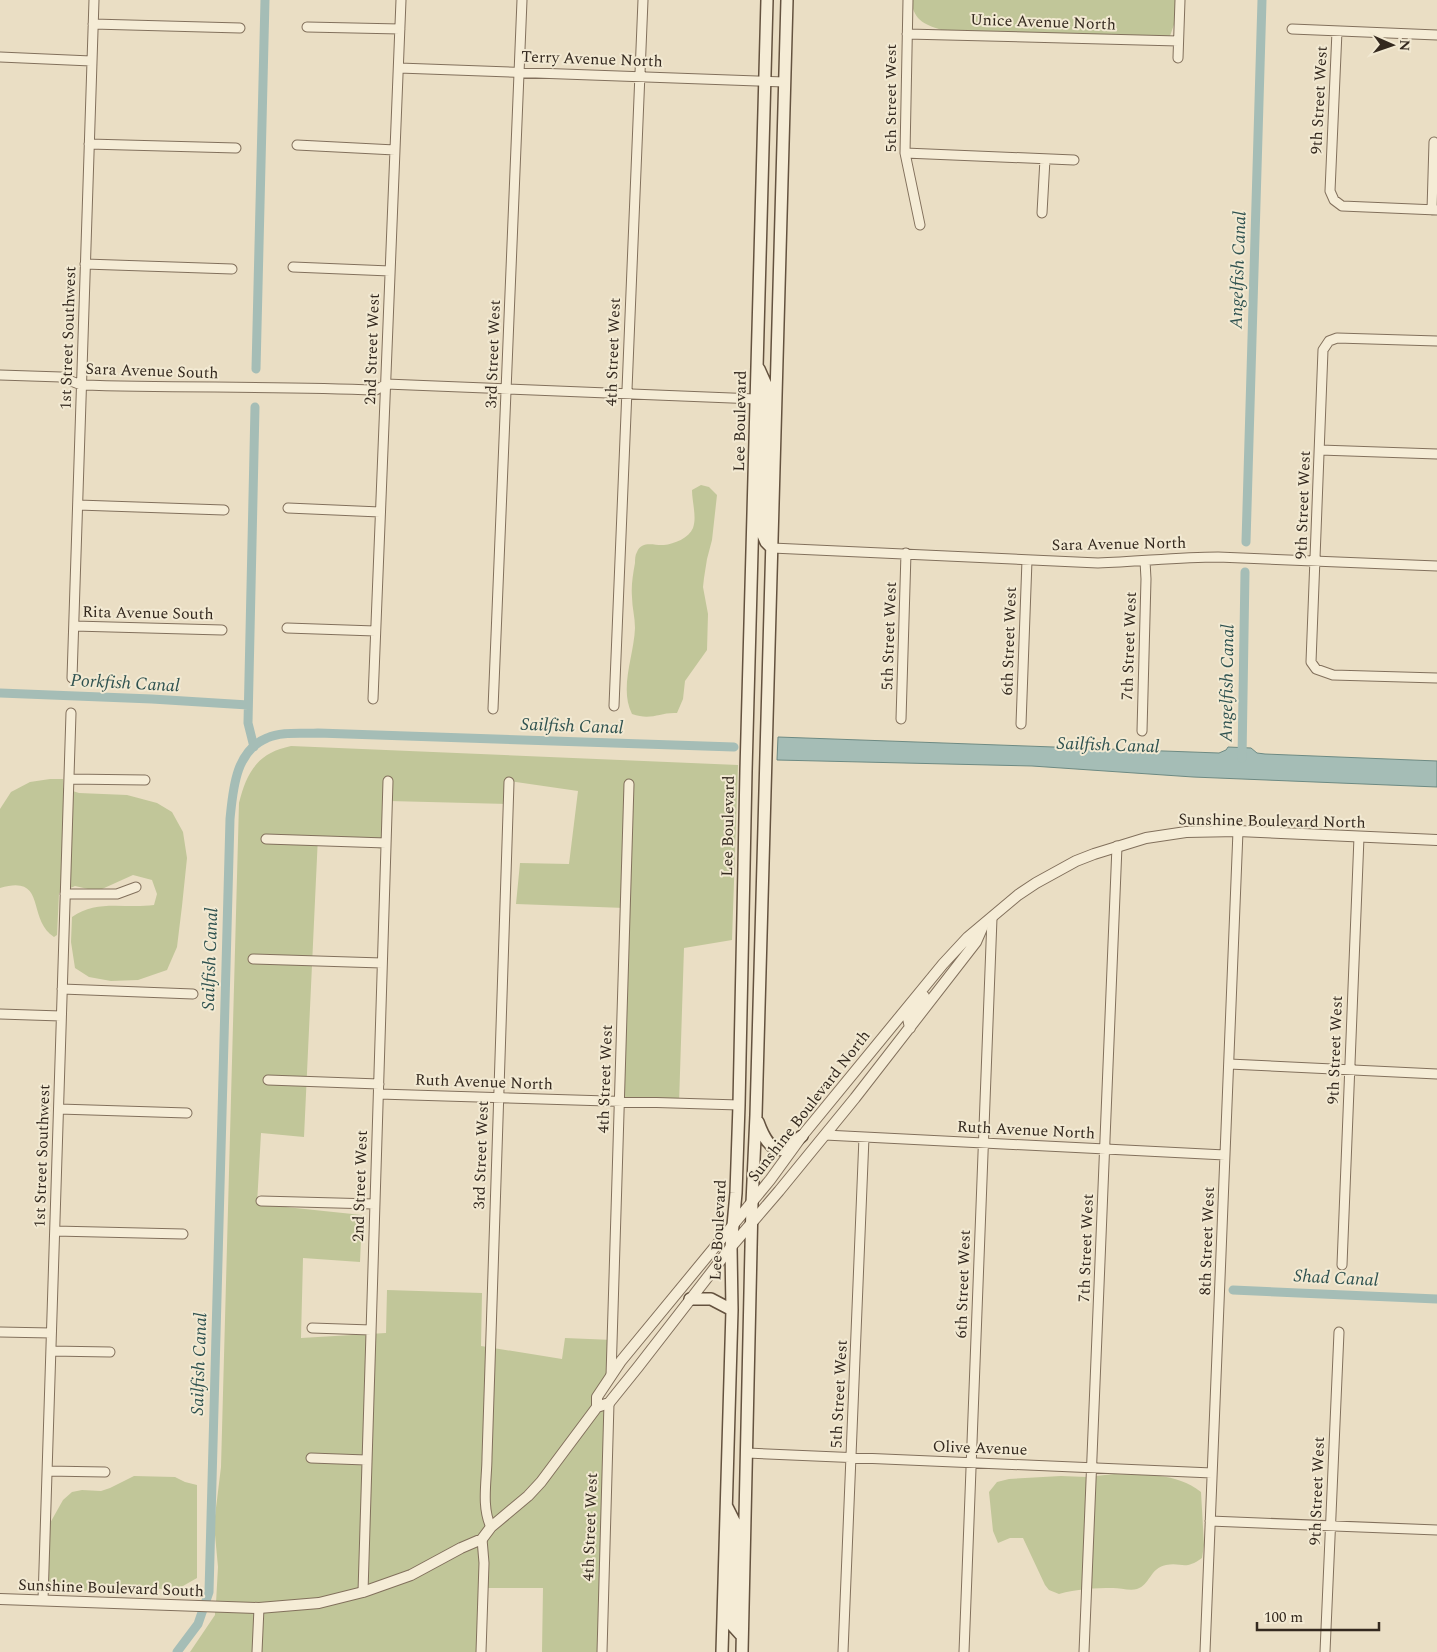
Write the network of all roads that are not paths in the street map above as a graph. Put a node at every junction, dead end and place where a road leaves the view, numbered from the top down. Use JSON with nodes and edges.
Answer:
{"nodes":[{"id":1,"x":94,"y":0,"type":"edge"},
{"id":2,"x":401,"y":0,"type":"edge"},
{"id":3,"x":522,"y":0,"type":"edge"},
{"id":4,"x":643,"y":0,"type":"edge"},
{"id":5,"x":767,"y":0,"type":"edge"},
{"id":6,"x":787,"y":0,"type":"edge"},
{"id":7,"x":908,"y":0,"type":"edge"},
{"id":8,"x":1180,"y":0,"type":"edge"},
{"id":9,"x":93,"y":24,"type":"junction"},
{"id":10,"x":307,"y":27,"type":"dead end"},
{"id":11,"x":240,"y":28,"type":"dead end"},
{"id":12,"x":400,"y":29,"type":"junction"},
{"id":13,"x":1292,"y":29,"type":"dead end"},
{"id":14,"x":1338,"y":31,"type":"junction"},
{"id":15,"x":907,"y":34,"type":"junction"},
{"id":16,"x":1437,"y":35,"type":"edge"},
{"id":17,"x":1178,"y":41,"type":"junction"},
{"id":18,"x":0,"y":57,"type":"edge"},
{"id":19,"x":1178,"y":58,"type":"dead end"},
{"id":20,"x":92,"y":60,"type":"junction"},
{"id":21,"x":398,"y":68,"type":"junction"},
{"id":22,"x":519,"y":71,"type":"junction"},
{"id":23,"x":640,"y":77,"type":"junction"},
{"id":24,"x":765,"y":81,"type":"junction"},
{"id":25,"x":785,"y":82,"type":"junction"},
{"id":26,"x":1434,"y":142,"type":"dead end"},
{"id":27,"x":89,"y":144,"type":"junction"},
{"id":28,"x":297,"y":145,"type":"dead end"},
{"id":29,"x":236,"y":148,"type":"dead end"},
{"id":30,"x":395,"y":150,"type":"junction"},
{"id":31,"x":905,"y":153,"type":"junction"},
{"id":32,"x":1045,"y":159,"type":"junction"},
{"id":33,"x":1074,"y":160,"type":"dead end"},
{"id":34,"x":1435,"y":210,"type":"edge"},
{"id":35,"x":1042,"y":213,"type":"dead end"},
{"id":36,"x":920,"y":224,"type":"dead end"},
{"id":37,"x":85,"y":264,"type":"junction"},
{"id":38,"x":293,"y":267,"type":"dead end"},
{"id":39,"x":232,"y":269,"type":"dead end"},
{"id":40,"x":390,"y":271,"type":"junction"},
{"id":41,"x":1437,"y":341,"type":"edge"},
{"id":42,"x":757,"y":366,"type":"junction"},
{"id":43,"x":0,"y":375,"type":"edge"},
{"id":44,"x":386,"y":384,"type":"junction"},
{"id":45,"x":81,"y":385,"type":"junction"},
{"id":46,"x":506,"y":388,"type":"junction"},
{"id":47,"x":626,"y":394,"type":"junction"},
{"id":48,"x":756,"y":399,"type":"junction"},
{"id":49,"x":1320,"y":450,"type":"junction"},
{"id":50,"x":1437,"y":454,"type":"edge"},
{"id":51,"x":78,"y":505,"type":"junction"},
{"id":52,"x":288,"y":508,"type":"dead end"},
{"id":53,"x":224,"y":510,"type":"dead end"},
{"id":54,"x":380,"y":512,"type":"junction"},
{"id":55,"x":772,"y":548,"type":"junction"},
{"id":56,"x":906,"y":553,"type":"junction"},
{"id":57,"x":1027,"y":560,"type":"junction"},
{"id":58,"x":1145,"y":561,"type":"junction"},
{"id":59,"x":1316,"y":561,"type":"junction"},
{"id":60,"x":1437,"y":566,"type":"edge"},
{"id":61,"x":74,"y":626,"type":"junction"},
{"id":62,"x":287,"y":628,"type":"dead end"},
{"id":63,"x":222,"y":630,"type":"dead end"},
{"id":64,"x":376,"y":630,"type":"junction"},
{"id":65,"x":72,"y":678,"type":"dead end"},
{"id":66,"x":1437,"y":678,"type":"edge"},
{"id":67,"x":373,"y":699,"type":"dead end"},
{"id":68,"x":614,"y":706,"type":"dead end"},
{"id":69,"x":493,"y":709,"type":"dead end"},
{"id":70,"x":71,"y":713,"type":"dead end"},
{"id":71,"x":901,"y":719,"type":"dead end"},
{"id":72,"x":1021,"y":724,"type":"dead end"},
{"id":73,"x":1142,"y":731,"type":"dead end"},
{"id":74,"x":69,"y":779,"type":"junction"},
{"id":75,"x":145,"y":780,"type":"dead end"},
{"id":76,"x":388,"y":781,"type":"dead end"},
{"id":77,"x":509,"y":782,"type":"dead end"},
{"id":78,"x":629,"y":784,"type":"dead end"},
{"id":79,"x":1238,"y":832,"type":"junction"},
{"id":80,"x":1359,"y":836,"type":"junction"},
{"id":81,"x":266,"y":839,"type":"dead end"},
{"id":82,"x":1437,"y":840,"type":"edge"},
{"id":83,"x":386,"y":842,"type":"junction"},
{"id":84,"x":1117,"y":846,"type":"junction"},
{"id":85,"x":136,"y":887,"type":"dead end"},
{"id":86,"x":66,"y":894,"type":"junction"},
{"id":87,"x":992,"y":918,"type":"junction"},
{"id":88,"x":983,"y":926,"type":"junction"},
{"id":89,"x":253,"y":959,"type":"dead end"},
{"id":90,"x":382,"y":963,"type":"junction"},
{"id":91,"x":942,"y":964,"type":"junction"},
{"id":92,"x":62,"y":989,"type":"junction"},
{"id":93,"x":194,"y":994,"type":"dead end"},
{"id":94,"x":0,"y":1014,"type":"edge"},
{"id":95,"x":61,"y":1016,"type":"junction"},
{"id":96,"x":890,"y":1028,"type":"junction"},
{"id":97,"x":910,"y":1028,"type":"junction"},
{"id":98,"x":1229,"y":1064,"type":"junction"},
{"id":99,"x":1349,"y":1070,"type":"junction"},
{"id":100,"x":1437,"y":1074,"type":"edge"},
{"id":101,"x":268,"y":1080,"type":"dead end"},
{"id":102,"x":379,"y":1084,"type":"junction"},
{"id":103,"x":379,"y":1094,"type":"junction"},
{"id":104,"x":498,"y":1098,"type":"junction"},
{"id":105,"x":619,"y":1101,"type":"junction"},
{"id":106,"x":739,"y":1105,"type":"junction"},
{"id":107,"x":59,"y":1109,"type":"junction"},
{"id":108,"x":188,"y":1113,"type":"dead end"},
{"id":109,"x":756,"y":1115,"type":"junction"},
{"id":110,"x":825,"y":1135,"type":"junction"},
{"id":111,"x":802,"y":1136,"type":"junction"},
{"id":112,"x":864,"y":1137,"type":"junction"},
{"id":113,"x":983,"y":1143,"type":"junction"},
{"id":114,"x":1105,"y":1149,"type":"junction"},
{"id":115,"x":1225,"y":1155,"type":"junction"},
{"id":116,"x":261,"y":1201,"type":"dead end"},
{"id":117,"x":752,"y":1203,"type":"junction"},
{"id":118,"x":374,"y":1204,"type":"junction"},
{"id":119,"x":751,"y":1224,"type":"junction"},
{"id":120,"x":732,"y":1226,"type":"junction"},
{"id":121,"x":55,"y":1231,"type":"junction"},
{"id":122,"x":183,"y":1234,"type":"dead end"},
{"id":123,"x":731,"y":1247,"type":"junction"},
{"id":124,"x":1342,"y":1265,"type":"dead end"},
{"id":125,"x":690,"y":1299,"type":"junction"},
{"id":126,"x":732,"y":1310,"type":"junction"},
{"id":127,"x":312,"y":1328,"type":"dead end"},
{"id":128,"x":370,"y":1330,"type":"junction"},
{"id":129,"x":0,"y":1332,"type":"edge"},
{"id":130,"x":1339,"y":1332,"type":"dead end"},
{"id":131,"x":52,"y":1333,"type":"junction"},
{"id":132,"x":51,"y":1351,"type":"junction"},
{"id":133,"x":110,"y":1352,"type":"dead end"},
{"id":134,"x":611,"y":1376,"type":"junction"},
{"id":135,"x":608,"y":1403,"type":"junction"},
{"id":136,"x":597,"y":1407,"type":"junction"},
{"id":137,"x":747,"y":1453,"type":"junction"},
{"id":138,"x":311,"y":1458,"type":"dead end"},
{"id":139,"x":851,"y":1458,"type":"junction"},
{"id":140,"x":366,"y":1460,"type":"junction"},
{"id":141,"x":971,"y":1463,"type":"junction"},
{"id":142,"x":1092,"y":1468,"type":"junction"},
{"id":143,"x":47,"y":1471,"type":"junction"},
{"id":144,"x":104,"y":1472,"type":"dead end"},
{"id":145,"x":1212,"y":1473,"type":"junction"},
{"id":146,"x":726,"y":1505,"type":"junction"},
{"id":147,"x":1210,"y":1520,"type":"junction"},
{"id":148,"x":1330,"y":1526,"type":"junction"},
{"id":149,"x":491,"y":1528,"type":"junction"},
{"id":150,"x":1437,"y":1530,"type":"edge"},
{"id":151,"x":482,"y":1539,"type":"junction"},
{"id":152,"x":363,"y":1592,"type":"junction"},
{"id":153,"x":0,"y":1599,"type":"edge"},
{"id":154,"x":43,"y":1600,"type":"junction"},
{"id":155,"x":221,"y":1608,"type":"joint"},
{"id":156,"x":259,"y":1608,"type":"junction"},
{"id":157,"x":742,"y":1636,"type":"junction"},
{"id":158,"x":257,"y":1652,"type":"edge"},
{"id":159,"x":481,"y":1652,"type":"edge"},
{"id":160,"x":602,"y":1652,"type":"edge"},
{"id":161,"x":722,"y":1652,"type":"edge"},
{"id":162,"x":742,"y":1652,"type":"edge"},
{"id":163,"x":843,"y":1652,"type":"edge"},
{"id":164,"x":964,"y":1652,"type":"edge"},
{"id":165,"x":1084,"y":1652,"type":"edge"},
{"id":166,"x":1205,"y":1652,"type":"edge"},
{"id":167,"x":1325,"y":1652,"type":"edge"}],
"edges":[{"from":1,"to":9,"type":"street","name":"1st Street Southwest"},
{"from":2,"to":12,"type":"street","name":"2nd Street West"},
{"from":3,"to":22,"type":"street","name":"3rd Street West"},
{"from":4,"to":23,"type":"street","name":"4th Street West"},
{"from":5,"to":24,"type":"main road","name":"Lee Boulevard"},
{"from":6,"to":25,"type":"main road","name":"Lee Boulevard"},
{"from":7,"to":15,"type":"street","name":"5th Street West"},
{"from":8,"to":17,"type":"street"},
{"from":9,"to":11,"type":"street"},
{"from":9,"to":20,"type":"street","name":"1st Street Southwest"},
{"from":10,"to":12,"type":"street"},
{"from":12,"to":21,"type":"street","name":"2nd Street West"},
{"from":13,"to":14,"type":"street"},
{"from":14,"to":16,"type":"street"},
{"from":14,"to":34,"type":"street","name":"9th Street West"},
{"from":15,"to":17,"type":"street","name":"Unice Avenue North"},
{"from":15,"to":31,"type":"street","name":"5th Street West"},
{"from":17,"to":19,"type":"street"},
{"from":18,"to":20,"type":"street"},
{"from":20,"to":27,"type":"street","name":"1st Street Southwest"},
{"from":21,"to":22,"type":"street","name":"Terry Avenue North"},
{"from":21,"to":30,"type":"street","name":"2nd Street West"},
{"from":22,"to":23,"type":"street","name":"Terry Avenue North"},
{"from":22,"to":46,"type":"street","name":"3rd Street West"},
{"from":23,"to":24,"type":"street","name":"Terry Avenue North"},
{"from":23,"to":47,"type":"street","name":"4th Street West"},
{"from":24,"to":25,"type":"street","name":"Terry Avenue North"},
{"from":24,"to":42,"type":"main road","name":"Lee Boulevard"},
{"from":25,"to":55,"type":"main road","name":"Lee Boulevard"},
{"from":26,"to":34,"type":"street"},
{"from":27,"to":29,"type":"street"},
{"from":27,"to":37,"type":"street","name":"1st Street Southwest"},
{"from":28,"to":30,"type":"street"},
{"from":30,"to":40,"type":"street","name":"2nd Street West"},
{"from":31,"to":32,"type":"street"},
{"from":31,"to":36,"type":"street","name":"5th Street West"},
{"from":32,"to":33,"type":"street"},
{"from":32,"to":35,"type":"street"},
{"from":37,"to":39,"type":"street"},
{"from":37,"to":45,"type":"street","name":"1st Street Southwest"},
{"from":38,"to":40,"type":"street"},
{"from":40,"to":44,"type":"street","name":"2nd Street West"},
{"from":41,"to":49,"type":"street","name":"9th Street West"},
{"from":42,"to":48,"type":"main road","name":"Lee Boulevard"},
{"from":42,"to":55,"type":"main road"},
{"from":43,"to":45,"type":"street","name":"Sara Avenue South"},
{"from":44,"to":45,"type":"street","name":"Sara Avenue South"},
{"from":44,"to":46,"type":"street"},
{"from":44,"to":54,"type":"street","name":"2nd Street West"},
{"from":45,"to":51,"type":"street","name":"1st Street Southwest"},
{"from":46,"to":47,"type":"street"},
{"from":46,"to":69,"type":"street","name":"3rd Street West"},
{"from":47,"to":48,"type":"street"},
{"from":47,"to":68,"type":"street","name":"4th Street West"},
{"from":48,"to":106,"type":"main road","name":"Lee Boulevard"},
{"from":49,"to":50,"type":"street"},
{"from":49,"to":59,"type":"street","name":"9th Street West"},
{"from":51,"to":53,"type":"street"},
{"from":51,"to":61,"type":"street","name":"1st Street Southwest"},
{"from":52,"to":54,"type":"street"},
{"from":54,"to":64,"type":"street","name":"2nd Street West"},
{"from":55,"to":56,"type":"street","name":"Sara Avenue North"},
{"from":55,"to":109,"type":"main road","name":"Lee Boulevard"},
{"from":56,"to":57,"type":"street","name":"Sara Avenue North"},
{"from":56,"to":71,"type":"street","name":"5th Street West"},
{"from":57,"to":58,"type":"street","name":"Sara Avenue North"},
{"from":57,"to":72,"type":"street","name":"6th Street West"},
{"from":58,"to":59,"type":"street","name":"Sara Avenue North"},
{"from":58,"to":73,"type":"street","name":"7th Street West"},
{"from":59,"to":60,"type":"street","name":"Sara Avenue North"},
{"from":59,"to":66,"type":"street","name":"9th Street West"},
{"from":61,"to":63,"type":"street","name":"Rita Avenue South"},
{"from":61,"to":65,"type":"street","name":"1st Street Southwest"},
{"from":62,"to":64,"type":"street"},
{"from":64,"to":67,"type":"street","name":"2nd Street West"},
{"from":70,"to":74,"type":"street","name":"1st Street Southwest"},
{"from":74,"to":75,"type":"street"},
{"from":74,"to":86,"type":"street","name":"1st Street Southwest"},
{"from":76,"to":83,"type":"street","name":"2nd Street West"},
{"from":77,"to":104,"type":"street","name":"3rd Street West"},
{"from":78,"to":105,"type":"street","name":"4th Street West"},
{"from":79,"to":80,"type":"street","name":"Sunshine Boulevard North"},
{"from":79,"to":84,"type":"street","name":"Sunshine Boulevard North"},
{"from":79,"to":98,"type":"street","name":"8th Street West"},
{"from":80,"to":82,"type":"street","name":"Sunshine Boulevard North"},
{"from":80,"to":99,"type":"street","name":"9th Street West"},
{"from":81,"to":83,"type":"street"},
{"from":83,"to":90,"type":"street","name":"2nd Street West"},
{"from":84,"to":87,"type":"street","name":"Sunshine Boulevard North"},
{"from":84,"to":114,"type":"street","name":"7th Street West"},
{"from":85,"to":86,"type":"street"},
{"from":86,"to":92,"type":"street","name":"1st Street Southwest"},
{"from":87,"to":88,"type":"street","name":"Sunshine Boulevard North"},
{"from":87,"to":113,"type":"street","name":"6th Street West"},
{"from":88,"to":91,"type":"street","name":"Sunshine Boulevard North"},
{"from":88,"to":97,"type":"street","name":"Sunshine Boulevard North"},
{"from":89,"to":90,"type":"street"},
{"from":90,"to":102,"type":"street","name":"2nd Street West"},
{"from":91,"to":96,"type":"street","name":"Sunshine Boulevard North"},
{"from":91,"to":97,"type":"street"},
{"from":92,"to":93,"type":"street"},
{"from":92,"to":95,"type":"street","name":"1st Street Southwest"},
{"from":94,"to":95,"type":"street"},
{"from":95,"to":107,"type":"street","name":"1st Street Southwest"},
{"from":96,"to":97,"type":"street"},
{"from":96,"to":111,"type":"street","name":"Sunshine Boulevard North"},
{"from":97,"to":110,"type":"street","name":"Sunshine Boulevard North"},
{"from":98,"to":99,"type":"street"},
{"from":98,"to":115,"type":"street","name":"8th Street West"},
{"from":99,"to":100,"type":"street"},
{"from":99,"to":124,"type":"street","name":"9th Street West"},
{"from":101,"to":102,"type":"street"},
{"from":102,"to":103,"type":"street","name":"2nd Street West"},
{"from":103,"to":104,"type":"street","name":"Ruth Avenue North"},
{"from":103,"to":118,"type":"street","name":"2nd Street West"},
{"from":104,"to":105,"type":"street","name":"Ruth Avenue North"},
{"from":104,"to":149,"type":"street","name":"3rd Street West"},
{"from":105,"to":106,"type":"street","name":"Ruth Avenue North"},
{"from":105,"to":134,"type":"street","name":"4th Street West"},
{"from":106,"to":120,"type":"main road","name":"Lee Boulevard"},
{"from":107,"to":108,"type":"street"},
{"from":107,"to":121,"type":"street","name":"1st Street Southwest"},
{"from":109,"to":111,"type":"main road"},
{"from":109,"to":117,"type":"main road","name":"Lee Boulevard"},
{"from":110,"to":112,"type":"street","name":"Ruth Avenue North"},
{"from":110,"to":119,"type":"street","name":"Sunshine Boulevard North"},
{"from":111,"to":117,"type":"street","name":"Sunshine Boulevard North"},
{"from":112,"to":113,"type":"street","name":"Ruth Avenue North"},
{"from":112,"to":139,"type":"street","name":"5th Street West"},
{"from":113,"to":114,"type":"street","name":"Ruth Avenue North"},
{"from":113,"to":141,"type":"street","name":"6th Street West"},
{"from":114,"to":115,"type":"street","name":"Ruth Avenue North"},
{"from":114,"to":142,"type":"street","name":"7th Street West"},
{"from":115,"to":145,"type":"street","name":"8th Street West"},
{"from":116,"to":118,"type":"street"},
{"from":117,"to":119,"type":"main road","name":"Lee Boulevard"},
{"from":117,"to":120,"type":"street","name":"Sunshine Boulevard North"},
{"from":118,"to":128,"type":"street","name":"2nd Street West"},
{"from":119,"to":123,"type":"street","name":"Sunshine Boulevard North"},
{"from":119,"to":137,"type":"main road","name":"Lee Boulevard"},
{"from":120,"to":123,"type":"main road","name":"Lee Boulevard"},
{"from":120,"to":134,"type":"street","name":"Sunshine Boulevard North"},
{"from":121,"to":122,"type":"street"},
{"from":121,"to":131,"type":"street","name":"1st Street Southwest"},
{"from":123,"to":125,"type":"street","name":"Sunshine Boulevard North"},
{"from":123,"to":126,"type":"main road","name":"Lee Boulevard"},
{"from":125,"to":126,"type":"main road"},
{"from":125,"to":135,"type":"street","name":"Sunshine Boulevard North"},
{"from":126,"to":146,"type":"main road","name":"Lee Boulevard"},
{"from":127,"to":128,"type":"street"},
{"from":128,"to":140,"type":"street","name":"2nd Street West"},
{"from":129,"to":131,"type":"street"},
{"from":130,"to":148,"type":"street","name":"9th Street West"},
{"from":131,"to":132,"type":"street","name":"1st Street Southwest"},
{"from":132,"to":133,"type":"street"},
{"from":132,"to":143,"type":"street","name":"1st Street Southwest"},
{"from":134,"to":136,"type":"street","name":"Sunshine Boulevard North"},
{"from":135,"to":136,"type":"street"},
{"from":135,"to":160,"type":"street","name":"4th Street West"},
{"from":136,"to":149,"type":"street","name":"Sunshine Boulevard North"},
{"from":137,"to":139,"type":"street","name":"Olive Avenue"},
{"from":137,"to":157,"type":"main road","name":"Lee Boulevard"},
{"from":138,"to":140,"type":"street"},
{"from":139,"to":141,"type":"street","name":"Olive Avenue"},
{"from":139,"to":163,"type":"street","name":"5th Street West"},
{"from":140,"to":152,"type":"street","name":"2nd Street West"},
{"from":141,"to":142,"type":"street","name":"Olive Avenue"},
{"from":141,"to":164,"type":"street","name":"6th Street West"},
{"from":142,"to":145,"type":"street","name":"Olive Avenue"},
{"from":142,"to":165,"type":"street","name":"7th Street West"},
{"from":143,"to":144,"type":"street"},
{"from":143,"to":154,"type":"street","name":"1st Street Southwest"},
{"from":145,"to":147,"type":"street","name":"8th Street West"},
{"from":146,"to":157,"type":"main road"},
{"from":146,"to":161,"type":"main road","name":"Lee Boulevard"},
{"from":147,"to":148,"type":"street"},
{"from":147,"to":166,"type":"street","name":"8th Street West"},
{"from":148,"to":150,"type":"street"},
{"from":148,"to":167,"type":"street","name":"9th Street West"},
{"from":149,"to":151,"type":"street","name":"Sunshine Boulevard North"},
{"from":151,"to":152,"type":"street","name":"Sunshine Boulevard North"},
{"from":151,"to":159,"type":"street"},
{"from":152,"to":156,"type":"street","name":"Sunshine Boulevard North"},
{"from":153,"to":154,"type":"street","name":"Sunshine Boulevard South"},
{"from":154,"to":155,"type":"street","name":"Sunshine Boulevard South"},
{"from":155,"to":156,"type":"street","name":"Sunshine Boulevard North"},
{"from":156,"to":158,"type":"street"},
{"from":157,"to":162,"type":"main road","name":"Lee Boulevard"}]}
